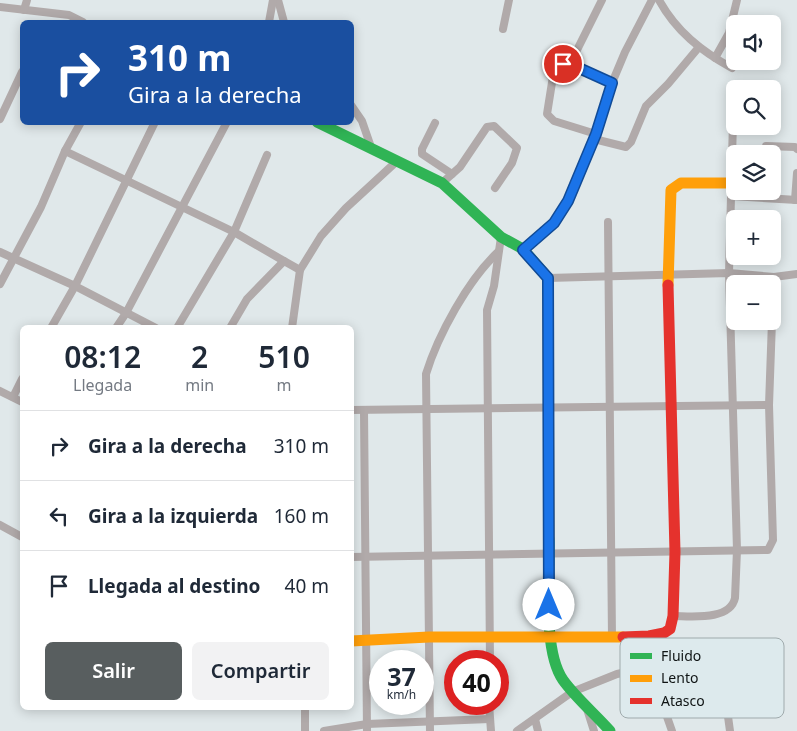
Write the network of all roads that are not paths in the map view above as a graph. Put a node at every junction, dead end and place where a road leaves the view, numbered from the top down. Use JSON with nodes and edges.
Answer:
{"nodes":[{"id":1,"x":27,"y":0,"type":"edge"},
{"id":2,"x":274,"y":0,"type":"edge"},
{"id":3,"x":278,"y":0,"type":"edge"},
{"id":4,"x":509,"y":0,"type":"edge"},
{"id":5,"x":602,"y":0,"type":"edge"},
{"id":6,"x":652,"y":0,"type":"edge"},
{"id":7,"x":660,"y":0,"type":"edge"},
{"id":8,"x":737,"y":0,"type":"edge"},
{"id":9,"x":0,"y":7,"type":"edge"},
{"id":10,"x":24,"y":10,"type":"junction"},
{"id":11,"x":43,"y":14,"type":"junction"},
{"id":12,"x":735,"y":15,"type":"edge"},
{"id":13,"x":42,"y":20,"type":"edge"},
{"id":14,"x":79,"y":20,"type":"edge"},
{"id":15,"x":269,"y":20,"type":"edge"},
{"id":16,"x":283,"y":20,"type":"edge"},
{"id":17,"x":503,"y":29,"type":"dead end"},
{"id":18,"x":726,"y":42,"type":"edge"},
{"id":19,"x":699,"y":47,"type":"junction"},
{"id":20,"x":715,"y":58,"type":"junction"},
{"id":21,"x":570,"y":64,"type":"junction"},
{"id":22,"x":726,"y":64,"type":"edge"},
{"id":23,"x":20,"y":76,"type":"edge"},
{"id":24,"x":612,"y":83,"type":"junction"},
{"id":25,"x":354,"y":109,"type":"edge"},
{"id":26,"x":0,"y":119,"type":"edge"},
{"id":27,"x":435,"y":123,"type":"dead end"},
{"id":28,"x":79,"y":125,"type":"edge"},
{"id":29,"x":154,"y":125,"type":"edge"},
{"id":30,"x":225,"y":125,"type":"edge"},
{"id":31,"x":323,"y":125,"type":"edge"},
{"id":32,"x":595,"y":136,"type":"junction"},
{"id":33,"x":781,"y":147,"type":"edge"},
{"id":34,"x":372,"y":150,"type":"junction"},
{"id":35,"x":797,"y":150,"type":"edge"},
{"id":36,"x":65,"y":151,"type":"junction"},
{"id":37,"x":267,"y":155,"type":"dead end"},
{"id":38,"x":396,"y":162,"type":"junction"},
{"id":39,"x":797,"y":173,"type":"edge"},
{"id":40,"x":452,"y":174,"type":"junction"},
{"id":41,"x":126,"y":180,"type":"junction"},
{"id":42,"x":442,"y":182,"type":"junction"},
{"id":43,"x":726,"y":184,"type":"edge"},
{"id":44,"x":495,"y":188,"type":"dead end"},
{"id":45,"x":781,"y":199,"type":"edge"},
{"id":46,"x":731,"y":200,"type":"edge"},
{"id":47,"x":796,"y":200,"type":"edge"},
{"id":48,"x":182,"y":207,"type":"junction"},
{"id":49,"x":608,"y":222,"type":"dead end"},
{"id":50,"x":234,"y":232,"type":"junction"},
{"id":51,"x":501,"y":237,"type":"junction"},
{"id":52,"x":523,"y":250,"type":"junction"},
{"id":53,"x":0,"y":252,"type":"edge"},
{"id":54,"x":498,"y":252,"type":"junction"},
{"id":55,"x":12,"y":258,"type":"junction"},
{"id":56,"x":284,"y":261,"type":"junction"},
{"id":57,"x":300,"y":270,"type":"junction"},
{"id":58,"x":730,"y":273,"type":"junction"},
{"id":59,"x":609,"y":274,"type":"junction"},
{"id":60,"x":668,"y":274,"type":"junction"},
{"id":61,"x":797,"y":274,"type":"edge"},
{"id":62,"x":752,"y":275,"type":"edge"},
{"id":63,"x":781,"y":276,"type":"edge"},
{"id":64,"x":548,"y":278,"type":"junction"},
{"id":65,"x":0,"y":284,"type":"edge"},
{"id":66,"x":74,"y":286,"type":"junction"},
{"id":67,"x":126,"y":313,"type":"junction"},
{"id":68,"x":53,"y":325,"type":"edge"},
{"id":69,"x":118,"y":325,"type":"edge"},
{"id":70,"x":150,"y":325,"type":"edge"},
{"id":71,"x":179,"y":325,"type":"edge"},
{"id":72,"x":232,"y":325,"type":"edge"},
{"id":73,"x":292,"y":325,"type":"edge"},
{"id":74,"x":772,"y":330,"type":"edge"},
{"id":75,"x":20,"y":383,"type":"edge"},
{"id":76,"x":0,"y":391,"type":"edge"},
{"id":77,"x":13,"y":397,"type":"junction"},
{"id":78,"x":20,"y":401,"type":"edge"},
{"id":79,"x":732,"y":405,"type":"junction"},
{"id":80,"x":672,"y":406,"type":"junction"},
{"id":81,"x":769,"y":406,"type":"junction"},
{"id":82,"x":548,"y":407,"type":"junction"},
{"id":83,"x":609,"y":408,"type":"junction"},
{"id":84,"x":354,"y":410,"type":"edge"},
{"id":85,"x":364,"y":410,"type":"junction"},
{"id":86,"x":425,"y":410,"type":"junction"},
{"id":87,"x":487,"y":410,"type":"junction"},
{"id":88,"x":0,"y":525,"type":"edge"},
{"id":89,"x":20,"y":536,"type":"edge"},
{"id":90,"x":737,"y":550,"type":"junction"},
{"id":91,"x":675,"y":552,"type":"junction"},
{"id":92,"x":612,"y":553,"type":"junction"},
{"id":93,"x":489,"y":554,"type":"junction"},
{"id":94,"x":549,"y":554,"type":"junction"},
{"id":95,"x":428,"y":555,"type":"junction"},
{"id":96,"x":365,"y":556,"type":"junction"},
{"id":97,"x":354,"y":557,"type":"edge"},
{"id":98,"x":673,"y":616,"type":"junction"},
{"id":99,"x":429,"y":637,"type":"junction"},
{"id":100,"x":490,"y":638,"type":"junction"},
{"id":101,"x":612,"y":638,"type":"junction"},
{"id":102,"x":550,"y":639,"type":"junction"},
{"id":103,"x":368,"y":640,"type":"junction"},
{"id":104,"x":354,"y":641,"type":"edge"},
{"id":105,"x":490,"y":650,"type":"edge"},
{"id":106,"x":620,"y":673,"type":"edge"},
{"id":107,"x":572,"y":692,"type":"junction"},
{"id":108,"x":587,"y":707,"type":"junction"},
{"id":109,"x":305,"y":710,"type":"edge"},
{"id":110,"x":489,"y":715,"type":"edge"},
{"id":111,"x":667,"y":718,"type":"edge"},
{"id":112,"x":728,"y":718,"type":"edge"},
{"id":113,"x":489,"y":719,"type":"junction"},
{"id":114,"x":535,"y":720,"type":"junction"},
{"id":115,"x":430,"y":722,"type":"junction"},
{"id":116,"x":367,"y":728,"type":"edge"},
{"id":117,"x":305,"y":731,"type":"edge"},
{"id":118,"x":324,"y":731,"type":"edge"},
{"id":119,"x":430,"y":731,"type":"edge"},
{"id":120,"x":491,"y":731,"type":"edge"},
{"id":121,"x":517,"y":731,"type":"edge"},
{"id":122,"x":538,"y":731,"type":"edge"},
{"id":123,"x":594,"y":731,"type":"edge"},
{"id":124,"x":610,"y":731,"type":"edge"},
{"id":125,"x":672,"y":731,"type":"edge"},
{"id":126,"x":730,"y":731,"type":"edge"}],
"edges":[{"from":1,"to":10,"type":"street"},
{"from":2,"to":15,"type":"street"},
{"from":3,"to":16,"type":"street"},
{"from":4,"to":17,"type":"street"},
{"from":5,"to":21,"type":"street"},
{"from":6,"to":24,"type":"street"},
{"from":7,"to":19,"type":"street"},
{"from":8,"to":12,"type":"street"},
{"from":9,"to":10,"type":"street"},
{"from":10,"to":11,"type":"street"},
{"from":11,"to":13,"type":"street"},
{"from":11,"to":14,"type":"street"},
{"from":18,"to":20,"type":"street"},
{"from":19,"to":20,"type":"street"},
{"from":19,"to":32,"type":"street"},
{"from":20,"to":22,"type":"street"},
{"from":21,"to":24,"type":"street"},
{"from":21,"to":32,"type":"street"},
{"from":23,"to":26,"type":"street"},
{"from":24,"to":32,"type":"street"},
{"from":25,"to":34,"type":"street"},
{"from":27,"to":40,"type":"street"},
{"from":28,"to":36,"type":"street"},
{"from":29,"to":41,"type":"street"},
{"from":30,"to":48,"type":"street"},
{"from":31,"to":34,"type":"street"},
{"from":32,"to":52,"type":"street"},
{"from":33,"to":35,"type":"street"},
{"from":34,"to":38,"type":"street"},
{"from":36,"to":41,"type":"street"},
{"from":36,"to":55,"type":"street"},
{"from":37,"to":50,"type":"street"},
{"from":38,"to":42,"type":"street"},
{"from":38,"to":57,"type":"street"},
{"from":39,"to":47,"type":"street"},
{"from":40,"to":42,"type":"street"},
{"from":40,"to":44,"type":"street"},
{"from":41,"to":48,"type":"street"},
{"from":41,"to":66,"type":"street"},
{"from":42,"to":51,"type":"street"},
{"from":43,"to":60,"type":"street"},
{"from":45,"to":47,"type":"street"},
{"from":46,"to":58,"type":"street"},
{"from":48,"to":50,"type":"street"},
{"from":48,"to":67,"type":"street"},
{"from":49,"to":59,"type":"street"},
{"from":50,"to":56,"type":"street"},
{"from":50,"to":71,"type":"street"},
{"from":51,"to":52,"type":"street"},
{"from":51,"to":54,"type":"street"},
{"from":52,"to":64,"type":"street"},
{"from":53,"to":55,"type":"street"},
{"from":54,"to":86,"type":"street"},
{"from":54,"to":87,"type":"street"},
{"from":55,"to":65,"type":"street"},
{"from":55,"to":66,"type":"street"},
{"from":56,"to":57,"type":"street"},
{"from":56,"to":72,"type":"street"},
{"from":57,"to":73,"type":"street"},
{"from":58,"to":60,"type":"street"},
{"from":58,"to":62,"type":"street"},
{"from":58,"to":79,"type":"street"},
{"from":59,"to":60,"type":"street"},
{"from":59,"to":64,"type":"street"},
{"from":59,"to":83,"type":"street"},
{"from":60,"to":80,"type":"street"},
{"from":61,"to":63,"type":"street"},
{"from":64,"to":82,"type":"street"},
{"from":66,"to":67,"type":"street"},
{"from":66,"to":68,"type":"street"},
{"from":67,"to":69,"type":"street"},
{"from":67,"to":70,"type":"street"},
{"from":74,"to":81,"type":"street"},
{"from":75,"to":77,"type":"street"},
{"from":76,"to":77,"type":"street"},
{"from":77,"to":78,"type":"street"},
{"from":79,"to":80,"type":"street"},
{"from":79,"to":81,"type":"street"},
{"from":79,"to":90,"type":"street"},
{"from":80,"to":83,"type":"street"},
{"from":80,"to":91,"type":"street"},
{"from":81,"to":90,"type":"street"},
{"from":82,"to":83,"type":"street"},
{"from":82,"to":87,"type":"street"},
{"from":82,"to":94,"type":"street"},
{"from":83,"to":92,"type":"street"},
{"from":84,"to":85,"type":"street"},
{"from":85,"to":86,"type":"street"},
{"from":85,"to":96,"type":"street"},
{"from":86,"to":87,"type":"street"},
{"from":86,"to":95,"type":"street"},
{"from":87,"to":93,"type":"street"},
{"from":88,"to":89,"type":"street"},
{"from":90,"to":91,"type":"street"},
{"from":90,"to":98,"type":"street"},
{"from":91,"to":92,"type":"street"},
{"from":91,"to":98,"type":"street"},
{"from":92,"to":94,"type":"street"},
{"from":92,"to":101,"type":"street"},
{"from":93,"to":94,"type":"street"},
{"from":93,"to":95,"type":"street"},
{"from":93,"to":100,"type":"street"},
{"from":94,"to":102,"type":"street"},
{"from":95,"to":96,"type":"street"},
{"from":95,"to":99,"type":"street"},
{"from":96,"to":97,"type":"street"},
{"from":96,"to":103,"type":"street"},
{"from":98,"to":101,"type":"street"},
{"from":99,"to":100,"type":"street"},
{"from":99,"to":103,"type":"street"},
{"from":99,"to":115,"type":"street"},
{"from":100,"to":102,"type":"street"},
{"from":100,"to":105,"type":"street"},
{"from":101,"to":102,"type":"street"},
{"from":102,"to":107,"type":"street"},
{"from":103,"to":104,"type":"street"},
{"from":103,"to":116,"type":"street"},
{"from":106,"to":107,"type":"street"},
{"from":107,"to":108,"type":"street"},
{"from":107,"to":114,"type":"street"},
{"from":108,"to":123,"type":"street"},
{"from":108,"to":124,"type":"street"},
{"from":109,"to":117,"type":"street"},
{"from":110,"to":113,"type":"street"},
{"from":111,"to":125,"type":"street"},
{"from":112,"to":126,"type":"street"},
{"from":113,"to":115,"type":"street"},
{"from":113,"to":120,"type":"street"},
{"from":114,"to":121,"type":"street"},
{"from":114,"to":122,"type":"street"},
{"from":115,"to":116,"type":"street"},
{"from":115,"to":119,"type":"street"},
{"from":116,"to":118,"type":"street"}]}
